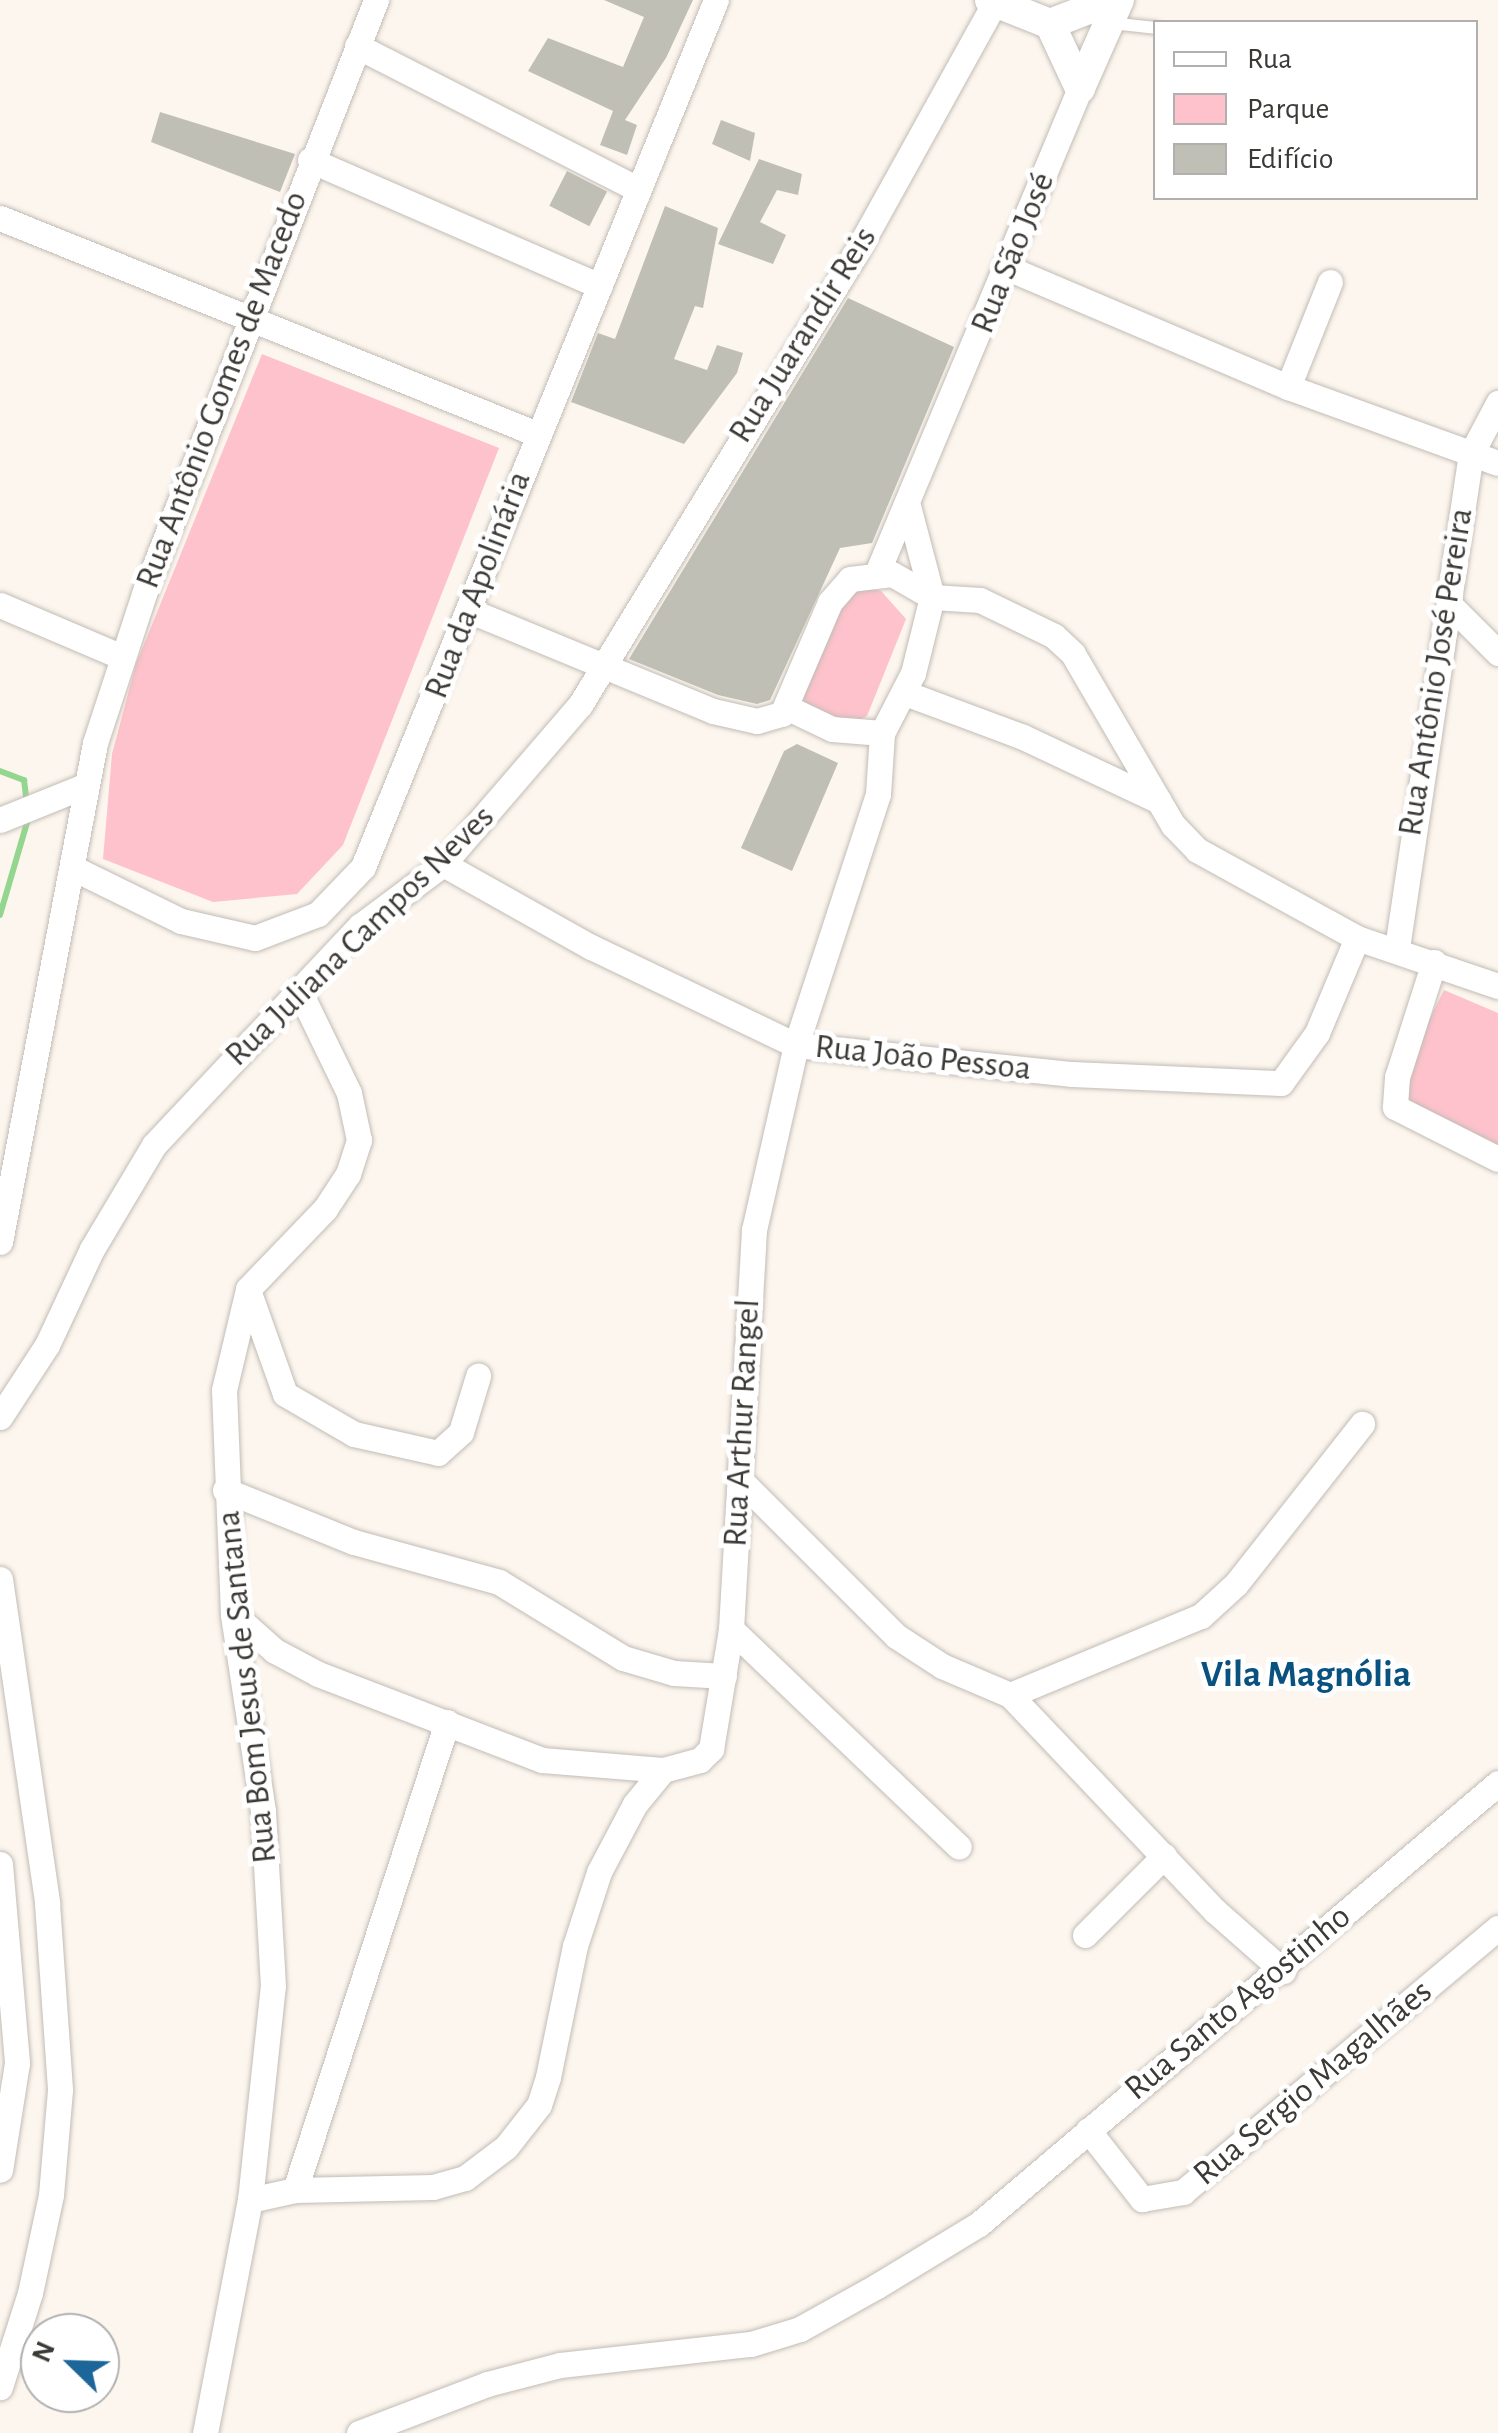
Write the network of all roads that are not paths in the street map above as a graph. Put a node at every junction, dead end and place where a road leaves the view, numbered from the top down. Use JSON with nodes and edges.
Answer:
{"nodes":[{"id":1,"x":376,"y":0,"type":"edge"},
{"id":2,"x":716,"y":0,"type":"edge"},
{"id":3,"x":992,"y":1,"type":"edge"},
{"id":4,"x":1113,"y":8,"type":"edge"},
{"id":5,"x":1050,"y":24,"type":"junction"},
{"id":6,"x":1153,"y":27,"type":"edge"},
{"id":7,"x":357,"y":46,"type":"junction"},
{"id":8,"x":1080,"y":88,"type":"junction"},
{"id":9,"x":310,"y":160,"type":"junction"},
{"id":10,"x":638,"y":189,"type":"junction"},
{"id":11,"x":0,"y":218,"type":"edge"},
{"id":12,"x":1005,"y":267,"type":"junction"},
{"id":13,"x":1330,"y":282,"type":"dead end"},
{"id":14,"x":600,"y":286,"type":"junction"},
{"id":15,"x":250,"y":320,"type":"junction"},
{"id":16,"x":1288,"y":387,"type":"junction"},
{"id":17,"x":1498,"y":403,"type":"edge"},
{"id":18,"x":537,"y":434,"type":"junction"},
{"id":19,"x":1471,"y":454,"type":"junction"},
{"id":20,"x":1498,"y":463,"type":"edge"},
{"id":21,"x":908,"y":506,"type":"junction"},
{"id":22,"x":878,"y":573,"type":"junction"},
{"id":23,"x":932,"y":598,"type":"junction"},
{"id":24,"x":1450,"y":605,"type":"junction"},
{"id":25,"x":0,"y":606,"type":"edge"},
{"id":26,"x":468,"y":610,"type":"junction"},
{"id":27,"x":1498,"y":653,"type":"edge"},
{"id":28,"x":122,"y":656,"type":"junction"},
{"id":29,"x":606,"y":666,"type":"junction"},
{"id":30,"x":904,"y":693,"type":"junction"},
{"id":31,"x":786,"y":707,"type":"junction"},
{"id":32,"x":882,"y":733,"type":"junction"},
{"id":33,"x":84,"y":786,"type":"junction"},
{"id":34,"x":1160,"y":801,"type":"junction"},
{"id":35,"x":2,"y":819,"type":"edge"},
{"id":36,"x":443,"y":864,"type":"junction"},
{"id":37,"x":75,"y":869,"type":"junction"},
{"id":38,"x":1357,"y":938,"type":"junction"},
{"id":39,"x":1398,"y":948,"type":"junction"},
{"id":40,"x":1434,"y":962,"type":"junction"},
{"id":41,"x":1498,"y":986,"type":"edge"},
{"id":42,"x":299,"y":990,"type":"junction"},
{"id":43,"x":796,"y":1045,"type":"junction"},
{"id":44,"x":1498,"y":1159,"type":"edge"},
{"id":45,"x":0,"y":1242,"type":"edge"},
{"id":46,"x":248,"y":1289,"type":"junction"},
{"id":47,"x":478,"y":1376,"type":"dead end"},
{"id":48,"x":0,"y":1417,"type":"edge"},
{"id":49,"x":1362,"y":1424,"type":"dead end"},
{"id":50,"x":741,"y":1481,"type":"junction"},
{"id":51,"x":225,"y":1490,"type":"junction"},
{"id":52,"x":0,"y":1579,"type":"edge"},
{"id":53,"x":233,"y":1614,"type":"junction"},
{"id":54,"x":731,"y":1629,"type":"junction"},
{"id":55,"x":724,"y":1676,"type":"junction"},
{"id":56,"x":1010,"y":1695,"type":"junction"},
{"id":57,"x":447,"y":1722,"type":"junction"},
{"id":58,"x":662,"y":1770,"type":"junction"},
{"id":59,"x":1498,"y":1783,"type":"edge"},
{"id":60,"x":959,"y":1847,"type":"dead end"},
{"id":61,"x":1164,"y":1856,"type":"junction"},
{"id":62,"x":0,"y":1864,"type":"edge"},
{"id":63,"x":1498,"y":1928,"type":"edge"},
{"id":64,"x":1085,"y":1935,"type":"dead end"},
{"id":65,"x":1283,"y":1971,"type":"junction"},
{"id":66,"x":1088,"y":2130,"type":"junction"},
{"id":67,"x":0,"y":2170,"type":"edge"},
{"id":68,"x":295,"y":2190,"type":"junction"},
{"id":69,"x":250,"y":2200,"type":"junction"},
{"id":70,"x":0,"y":2387,"type":"edge"},
{"id":71,"x":206,"y":2433,"type":"edge"},
{"id":72,"x":359,"y":2433,"type":"edge"}],
"edges":[{"from":1,"to":7,"type":"street","name":"Rua Antônio Gomes de Macedo"},
{"from":2,"to":10,"type":"street","name":"Rua da Apolinária"},
{"from":3,"to":5,"type":"street"},
{"from":3,"to":29,"type":"street","name":"Rua Juarandir Reis"},
{"from":4,"to":5,"type":"street"},
{"from":4,"to":6,"type":"lane"},
{"from":4,"to":8,"type":"street","name":"Rua São José"},
{"from":5,"to":8,"type":"street"},
{"from":7,"to":9,"type":"street","name":"Rua Antônio Gomes de Macedo"},
{"from":7,"to":10,"type":"street"},
{"from":8,"to":12,"type":"street","name":"Rua São José"},
{"from":9,"to":14,"type":"street"},
{"from":9,"to":15,"type":"street","name":"Rua Antônio Gomes de Macedo"},
{"from":10,"to":14,"type":"street","name":"Rua da Apolinária"},
{"from":11,"to":15,"type":"street"},
{"from":12,"to":16,"type":"street"},
{"from":12,"to":21,"type":"street","name":"Rua São José"},
{"from":13,"to":16,"type":"street"},
{"from":14,"to":18,"type":"street","name":"Rua da Apolinária"},
{"from":15,"to":18,"type":"street"},
{"from":15,"to":28,"type":"street","name":"Rua Antônio Gomes de Macedo"},
{"from":16,"to":19,"type":"street"},
{"from":17,"to":19,"type":"street","name":"Rua Antônio José Pereira"},
{"from":18,"to":26,"type":"street","name":"Rua da Apolinária"},
{"from":19,"to":20,"type":"street"},
{"from":19,"to":24,"type":"street","name":"Rua Antônio José Pereira"},
{"from":21,"to":22,"type":"street","name":"Rua São José"},
{"from":21,"to":23,"type":"street"},
{"from":22,"to":23,"type":"street"},
{"from":22,"to":31,"type":"street"},
{"from":23,"to":30,"type":"street"},
{"from":23,"to":34,"type":"street"},
{"from":24,"to":27,"type":"street"},
{"from":24,"to":39,"type":"street","name":"Rua Antônio José Pereira"},
{"from":25,"to":28,"type":"street"},
{"from":26,"to":29,"type":"street"},
{"from":26,"to":37,"type":"street","name":"Rua da Apolinária"},
{"from":28,"to":33,"type":"street","name":"Rua Antônio Gomes de Macedo"},
{"from":29,"to":31,"type":"street"},
{"from":29,"to":36,"type":"street","name":"Rua Juliana Campos Neves"},
{"from":30,"to":32,"type":"street"},
{"from":30,"to":34,"type":"street"},
{"from":31,"to":32,"type":"street"},
{"from":32,"to":43,"type":"street","name":"Rua Arthur Rangel"},
{"from":33,"to":35,"type":"street"},
{"from":33,"to":37,"type":"street","name":"Rua Antônio Gomes de Macedo"},
{"from":34,"to":38,"type":"street"},
{"from":36,"to":42,"type":"street","name":"Rua Juliana Campos Neves"},
{"from":36,"to":43,"type":"street","name":"Rua João Pessoa"},
{"from":37,"to":45,"type":"street","name":"Rua Antônio Gomes de Macedo"},
{"from":38,"to":39,"type":"street"},
{"from":38,"to":43,"type":"street","name":"Rua João Pessoa"},
{"from":39,"to":40,"type":"street"},
{"from":40,"to":41,"type":"street"},
{"from":40,"to":44,"type":"street"},
{"from":42,"to":46,"type":"street"},
{"from":42,"to":48,"type":"street","name":"Rua Juliana Campos Neves"},
{"from":43,"to":50,"type":"street","name":"Rua Arthur Rangel"},
{"from":46,"to":47,"type":"street"},
{"from":46,"to":51,"type":"street","name":"Rua Bom Jesus de Santana"},
{"from":49,"to":56,"type":"street"},
{"from":50,"to":54,"type":"street","name":"Rua Arthur Rangel"},
{"from":50,"to":56,"type":"street"},
{"from":51,"to":53,"type":"street","name":"Rua Bom Jesus de Santana"},
{"from":51,"to":55,"type":"street"},
{"from":52,"to":70,"type":"street"},
{"from":53,"to":57,"type":"street"},
{"from":53,"to":69,"type":"street","name":"Rua Bom Jesus de Santana"},
{"from":54,"to":55,"type":"street","name":"Rua Arthur Rangel"},
{"from":54,"to":60,"type":"street"},
{"from":55,"to":58,"type":"street","name":"Rua Arthur Rangel"},
{"from":56,"to":61,"type":"street"},
{"from":57,"to":58,"type":"street"},
{"from":57,"to":68,"type":"street"},
{"from":58,"to":68,"type":"street"},
{"from":59,"to":65,"type":"street","name":"Rua Santo Agostinho"},
{"from":61,"to":64,"type":"street"},
{"from":61,"to":65,"type":"street"},
{"from":62,"to":67,"type":"street"},
{"from":63,"to":66,"type":"street","name":"Rua Sergio Magalhães"},
{"from":65,"to":66,"type":"street","name":"Rua Santo Agostinho"},
{"from":66,"to":72,"type":"street","name":"Rua Santo Agostinho"},
{"from":68,"to":69,"type":"street"},
{"from":69,"to":71,"type":"street","name":"Rua Bom Jesus de Santana"}]}
